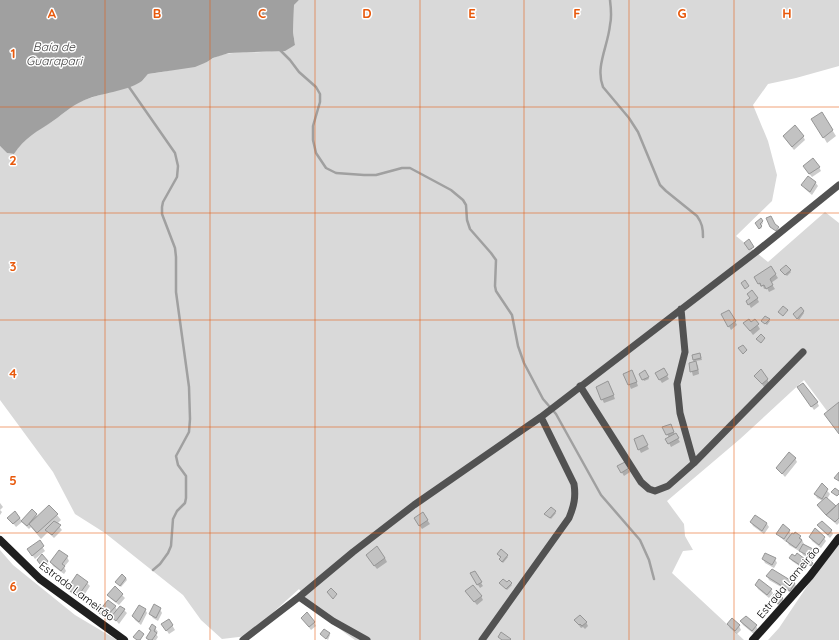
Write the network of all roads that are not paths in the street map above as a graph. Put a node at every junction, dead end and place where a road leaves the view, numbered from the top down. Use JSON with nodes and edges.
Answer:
{"nodes":[{"id":1,"x":839,"y":185,"type":"edge"},
{"id":2,"x":681,"y":309,"type":"junction"},
{"id":3,"x":803,"y":352,"type":"dead end"},
{"id":4,"x":580,"y":386,"type":"junction"},
{"id":5,"x":541,"y":417,"type":"junction"},
{"id":6,"x":694,"y":463,"type":"junction"},
{"id":7,"x":839,"y":538,"type":"edge"},
{"id":8,"x":0,"y":540,"type":"edge"},
{"id":9,"x":299,"y":597,"type":"junction"},
{"id":10,"x":124,"y":640,"type":"edge"},
{"id":11,"x":243,"y":640,"type":"edge"},
{"id":12,"x":367,"y":640,"type":"edge"},
{"id":13,"x":482,"y":640,"type":"edge"},
{"id":14,"x":753,"y":640,"type":"edge"}],
"edges":[{"from":1,"to":2,"type":"street"},
{"from":2,"to":4,"type":"street"},
{"from":2,"to":6,"type":"street"},
{"from":3,"to":6,"type":"street"},
{"from":4,"to":5,"type":"street"},
{"from":4,"to":6,"type":"street"},
{"from":5,"to":9,"type":"street"},
{"from":5,"to":13,"type":"street"},
{"from":7,"to":14,"type":"street","name":"Estrada Lameirão"},
{"from":8,"to":10,"type":"street","name":"Estrada Lameirão"},
{"from":9,"to":11,"type":"street"},
{"from":9,"to":12,"type":"street"}]}
